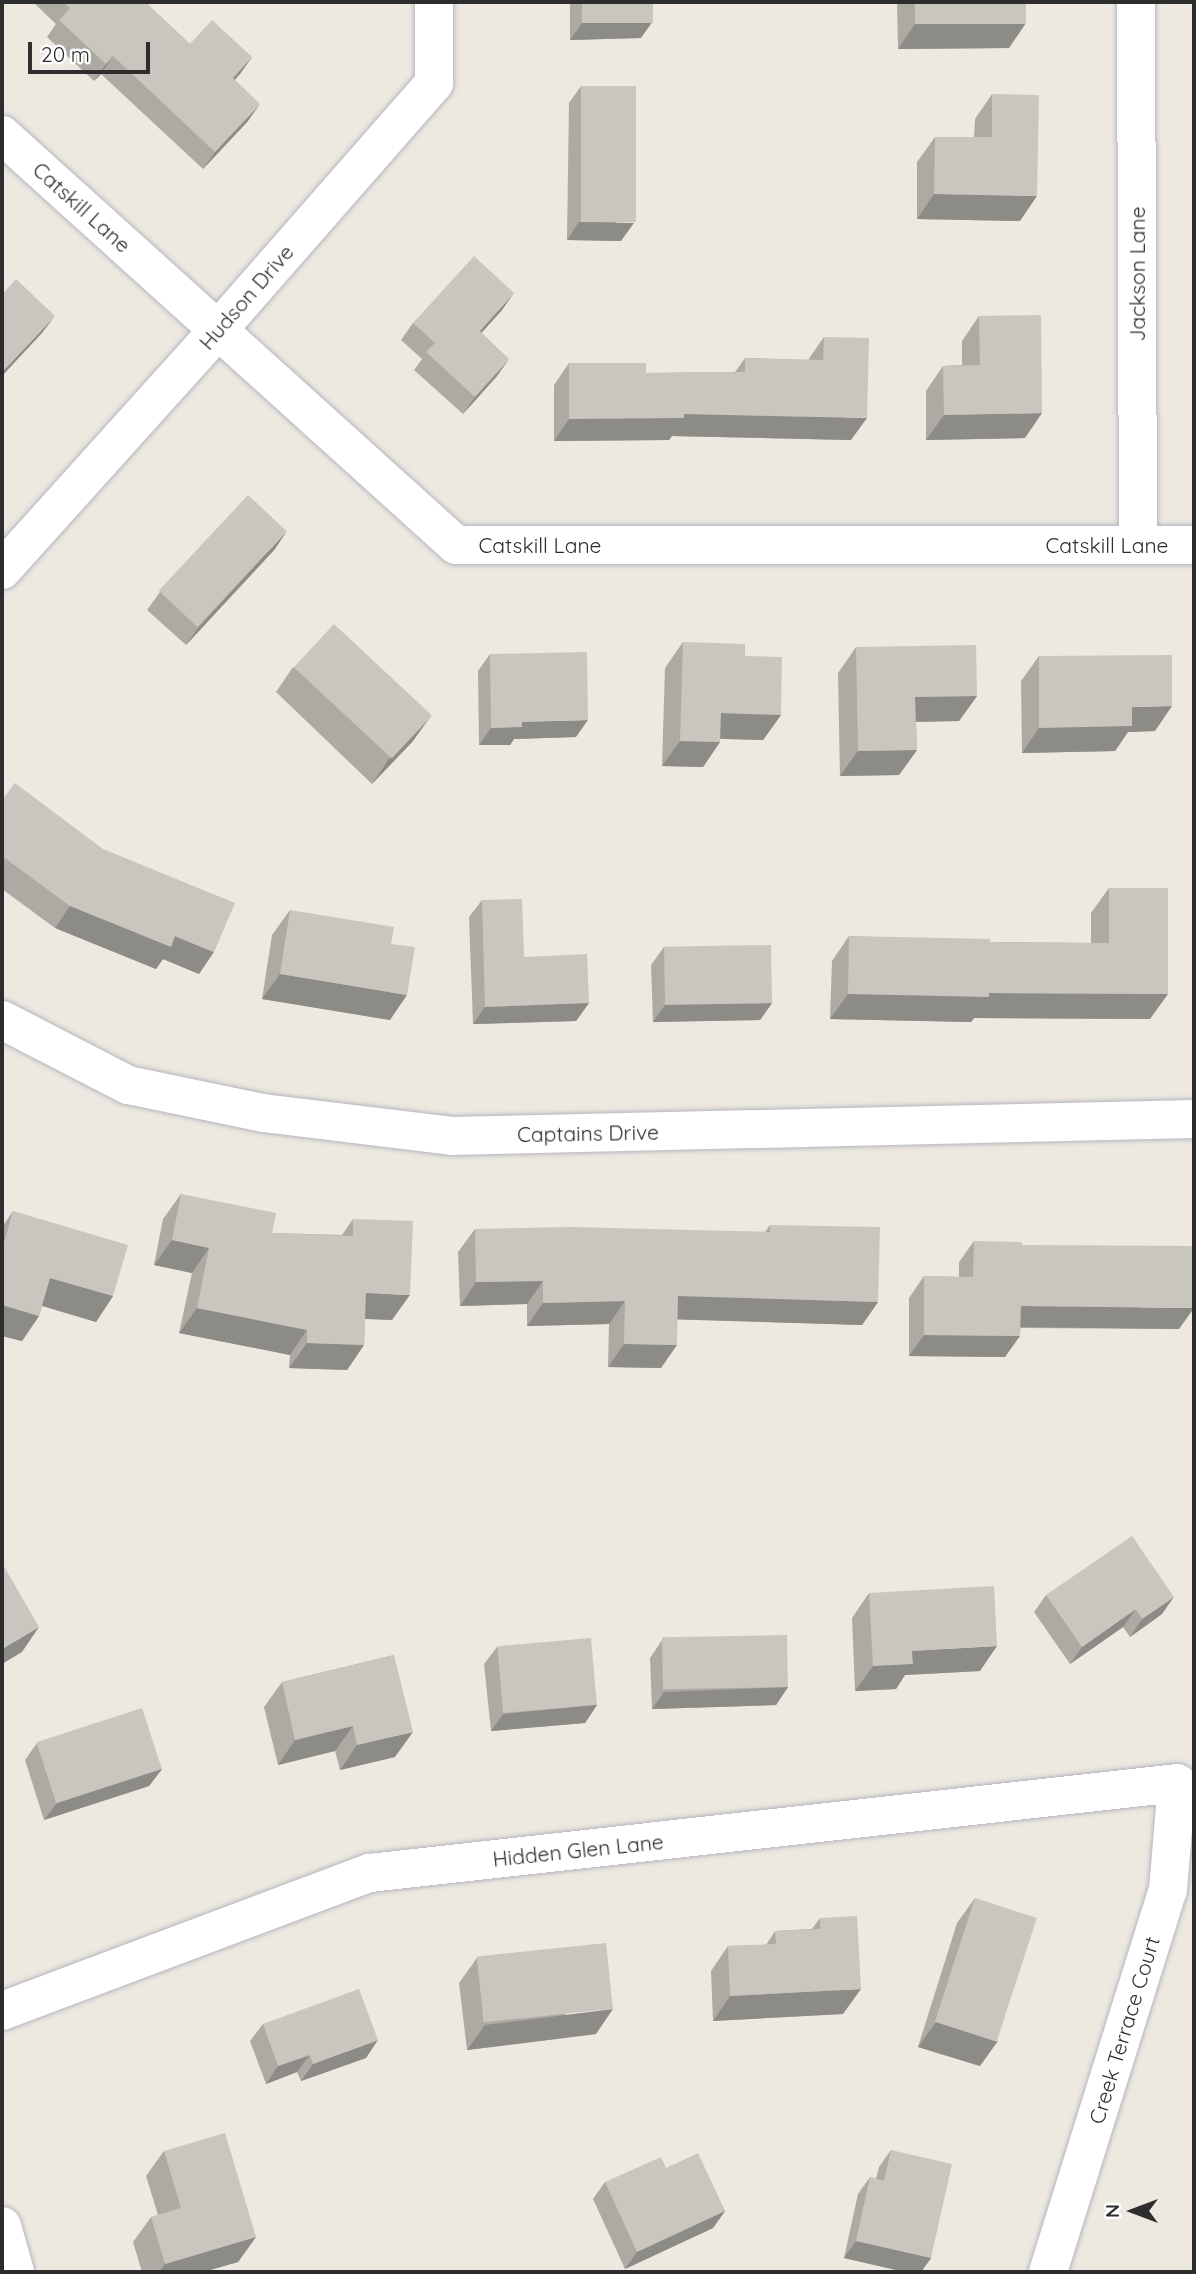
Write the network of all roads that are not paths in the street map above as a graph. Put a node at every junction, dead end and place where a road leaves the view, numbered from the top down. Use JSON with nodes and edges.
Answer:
{"nodes":[{"id":1,"x":434,"y":2,"type":"edge"},
{"id":2,"x":1136,"y":2,"type":"edge"},
{"id":3,"x":2,"y":135,"type":"edge"},
{"id":4,"x":217,"y":331,"type":"junction"},
{"id":5,"x":1138,"y":545,"type":"junction"},
{"id":6,"x":1194,"y":545,"type":"edge"},
{"id":7,"x":2,"y":570,"type":"edge"},
{"id":8,"x":2,"y":1020,"type":"edge"},
{"id":9,"x":1194,"y":1119,"type":"edge"},
{"id":10,"x":1186,"y":1771,"type":"edge"},
{"id":11,"x":2,"y":2011,"type":"edge"},
{"id":12,"x":2,"y":2226,"type":"edge"},
{"id":13,"x":15,"y":2272,"type":"edge"},
{"id":14,"x":1048,"y":2272,"type":"edge"}],
"edges":[{"from":1,"to":4,"type":"street","name":"Hudson Drive"},
{"from":2,"to":5,"type":"street","name":"Jackson Lane"},
{"from":3,"to":4,"type":"street","name":"Catskill Lane"},
{"from":4,"to":5,"type":"street","name":"Catskill Lane"},
{"from":4,"to":7,"type":"street","name":"Hudson Drive"},
{"from":5,"to":6,"type":"street","name":"Catskill Lane"},
{"from":8,"to":9,"type":"street","name":"Captains Drive"},
{"from":10,"to":11,"type":"street","name":"Hidden Glen Lane"},
{"from":10,"to":14,"type":"street","name":"Creek Terrace Court"},
{"from":12,"to":13,"type":"street"}]}
